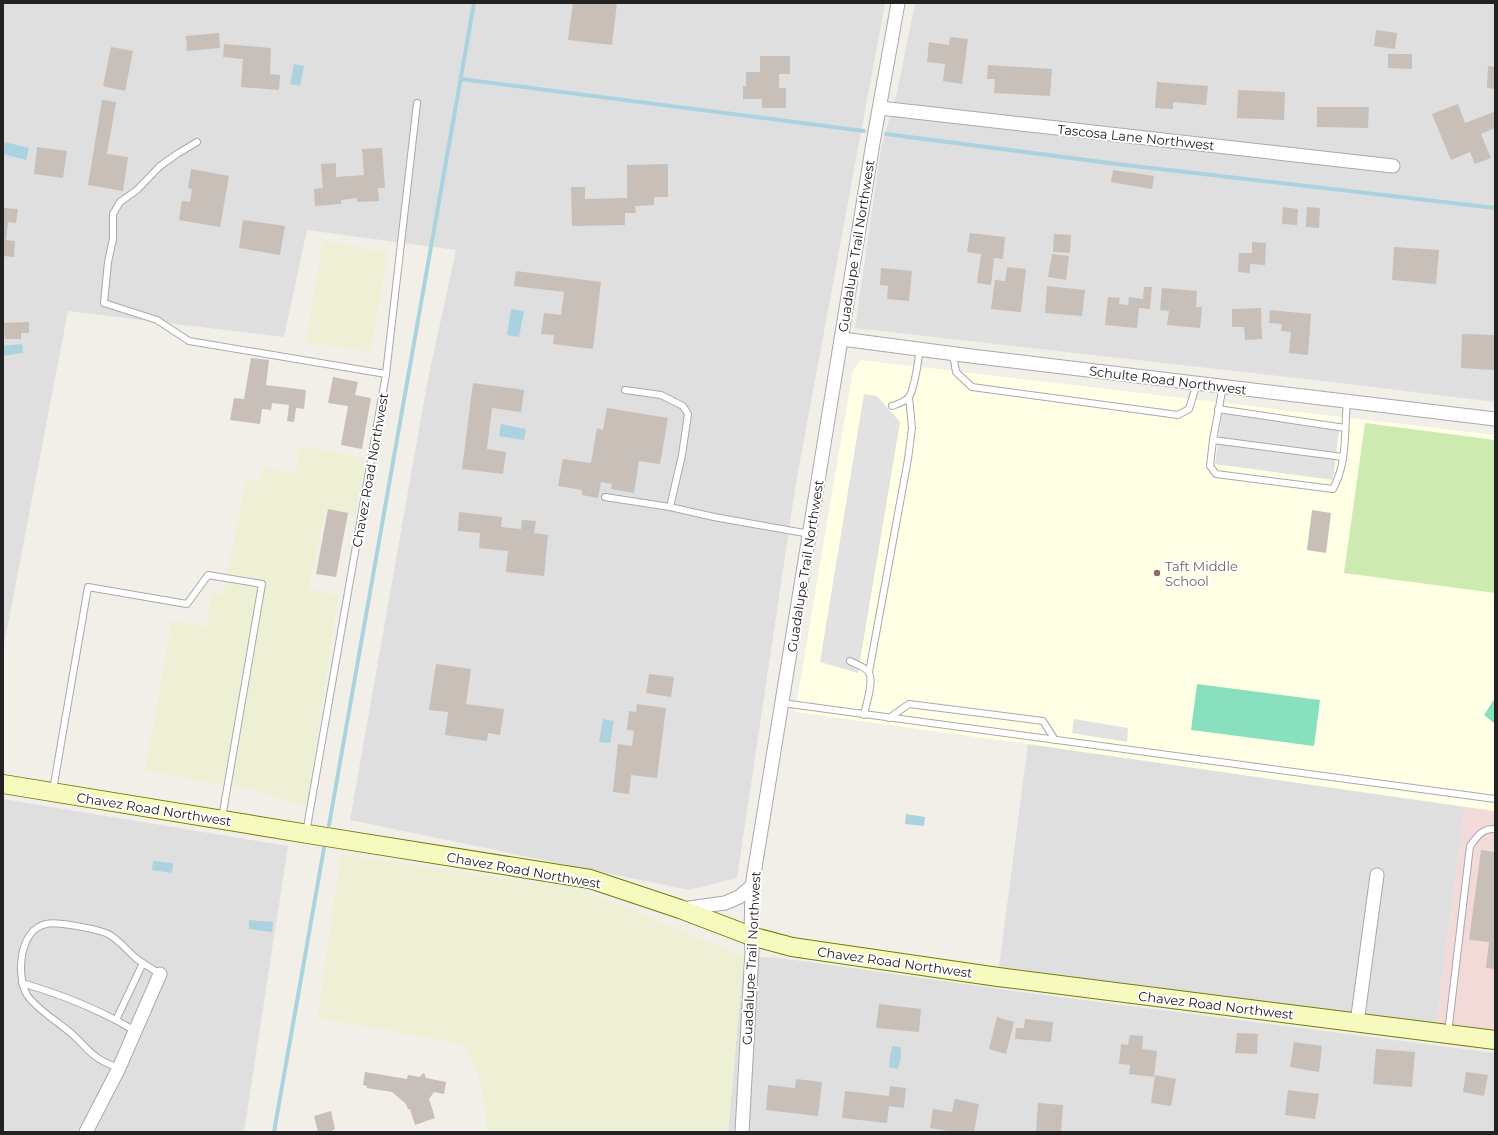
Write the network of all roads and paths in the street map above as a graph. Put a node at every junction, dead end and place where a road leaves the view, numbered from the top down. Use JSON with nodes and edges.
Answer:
{"nodes":[{"id":1,"x":898,"y":3,"type":"edge"},
{"id":2,"x":417,"y":104,"type":"dead end"},
{"id":3,"x":880,"y":108,"type":"junction"},
{"id":4,"x":197,"y":142,"type":"dead end"},
{"id":5,"x":1393,"y":166,"type":"dead end"},
{"id":6,"x":842,"y":339,"type":"junction"},
{"id":7,"x":920,"y":349,"type":"junction"},
{"id":8,"x":953,"y":354,"type":"junction"},
{"id":9,"x":386,"y":374,"type":"junction"},
{"id":10,"x":1197,"y":383,"type":"junction"},
{"id":11,"x":1223,"y":386,"type":"junction"},
{"id":12,"x":625,"y":390,"type":"dead end"},
{"id":13,"x":909,"y":397,"type":"junction"},
{"id":14,"x":1347,"y":401,"type":"junction"},
{"id":15,"x":892,"y":406,"type":"dead end"},
{"id":16,"x":1218,"y":409,"type":"junction"},
{"id":17,"x":1495,"y":419,"type":"edge"},
{"id":18,"x":1345,"y":428,"type":"junction"},
{"id":19,"x":1213,"y":440,"type":"junction"},
{"id":20,"x":1343,"y":457,"type":"junction"},
{"id":21,"x":605,"y":496,"type":"dead end"},
{"id":22,"x":670,"y":507,"type":"junction"},
{"id":23,"x":810,"y":534,"type":"junction"},
{"id":24,"x":850,"y":661,"type":"dead end"},
{"id":25,"x":869,"y":672,"type":"junction"},
{"id":26,"x":782,"y":704,"type":"junction"},
{"id":27,"x":864,"y":715,"type":"junction"},
{"id":28,"x":889,"y":718,"type":"junction"},
{"id":29,"x":1055,"y":740,"type":"junction"},
{"id":30,"x":3,"y":784,"type":"edge"},
{"id":31,"x":52,"y":792,"type":"junction"},
{"id":32,"x":1495,"y":799,"type":"edge"},
{"id":33,"x":221,"y":820,"type":"junction"},
{"id":34,"x":1495,"y":829,"type":"edge"},
{"id":35,"x":306,"y":834,"type":"junction"},
{"id":36,"x":1377,"y":875,"type":"dead end"},
{"id":37,"x":752,"y":886,"type":"junction"},
{"id":38,"x":680,"y":909,"type":"junction"},
{"id":39,"x":751,"y":936,"type":"junction"},
{"id":40,"x":143,"y":963,"type":"junction"},
{"id":41,"x":160,"y":974,"type":"joint"},
{"id":42,"x":22,"y":984,"type":"junction"},
{"id":43,"x":116,"y":1020,"type":"junction"},
{"id":44,"x":1357,"y":1023,"type":"junction"},
{"id":45,"x":135,"y":1031,"type":"junction"},
{"id":46,"x":1448,"y":1034,"type":"junction"},
{"id":47,"x":1495,"y":1040,"type":"edge"},
{"id":48,"x":119,"y":1068,"type":"junction"},
{"id":49,"x":86,"y":1132,"type":"edge"},
{"id":50,"x":742,"y":1132,"type":"edge"}],
"edges":[{"from":1,"to":3,"type":"street","name":"Guadalupe Trail Northwest"},
{"from":2,"to":9,"type":"lane","name":"Chavez Road Northwest"},
{"from":3,"to":5,"type":"street","name":"Tascosa Lane Northwest"},
{"from":3,"to":6,"type":"street","name":"Guadalupe Trail Northwest"},
{"from":4,"to":9,"type":"lane"},
{"from":6,"to":7,"type":"street","name":"Schulte Road Northwest"},
{"from":6,"to":23,"type":"street","name":"Guadalupe Trail Northwest"},
{"from":7,"to":8,"type":"street","name":"Schulte Road Northwest"},
{"from":7,"to":13,"type":"lane"},
{"from":8,"to":10,"type":"street","name":"Schulte Road Northwest"},
{"from":8,"to":10,"type":"lane"},
{"from":9,"to":35,"type":"lane","name":"Chavez Road Northwest"},
{"from":10,"to":11,"type":"street","name":"Schulte Road Northwest"},
{"from":11,"to":14,"type":"street","name":"Schulte Road Northwest"},
{"from":11,"to":16,"type":"lane"},
{"from":12,"to":22,"type":"lane"},
{"from":13,"to":15,"type":"lane"},
{"from":13,"to":25,"type":"lane"},
{"from":14,"to":17,"type":"street","name":"Schulte Road Northwest"},
{"from":14,"to":18,"type":"lane"},
{"from":16,"to":18,"type":"lane"},
{"from":16,"to":19,"type":"lane"},
{"from":18,"to":20,"type":"lane"},
{"from":19,"to":20,"type":"lane"},
{"from":19,"to":20,"type":"lane"},
{"from":21,"to":22,"type":"lane"},
{"from":22,"to":23,"type":"lane"},
{"from":23,"to":26,"type":"street","name":"Guadalupe Trail Northwest"},
{"from":24,"to":25,"type":"lane"},
{"from":25,"to":27,"type":"lane"},
{"from":26,"to":27,"type":"lane"},
{"from":26,"to":37,"type":"street","name":"Guadalupe Trail Northwest"},
{"from":27,"to":28,"type":"lane"},
{"from":28,"to":29,"type":"lane"},
{"from":28,"to":29,"type":"lane"},
{"from":29,"to":32,"type":"lane"},
{"from":30,"to":31,"type":"street","name":"Chavez Road Northwest"},
{"from":31,"to":33,"type":"street","name":"Chavez Road Northwest"},
{"from":31,"to":33,"type":"lane"},
{"from":33,"to":35,"type":"street","name":"Chavez Road Northwest"},
{"from":34,"to":46,"type":"lane"},
{"from":35,"to":38,"type":"street","name":"Chavez Road Northwest"},
{"from":36,"to":44,"type":"street"},
{"from":37,"to":38,"type":"street"},
{"from":37,"to":39,"type":"street","name":"Guadalupe Trail Northwest"},
{"from":38,"to":39,"type":"street","name":"Chavez Road Northwest"},
{"from":39,"to":44,"type":"street","name":"Chavez Road Northwest"},
{"from":39,"to":50,"type":"street","name":"Guadalupe Trail Northwest"},
{"from":40,"to":41,"type":"lane"},
{"from":40,"to":42,"type":"lane"},
{"from":40,"to":43,"type":"lane"},
{"from":41,"to":45,"type":"street"},
{"from":42,"to":43,"type":"lane"},
{"from":42,"to":48,"type":"lane"},
{"from":43,"to":45,"type":"lane"},
{"from":44,"to":46,"type":"street","name":"Chavez Road Northwest"},
{"from":45,"to":48,"type":"street"},
{"from":46,"to":47,"type":"street","name":"Chavez Road Northwest"},
{"from":48,"to":49,"type":"street"}]}
